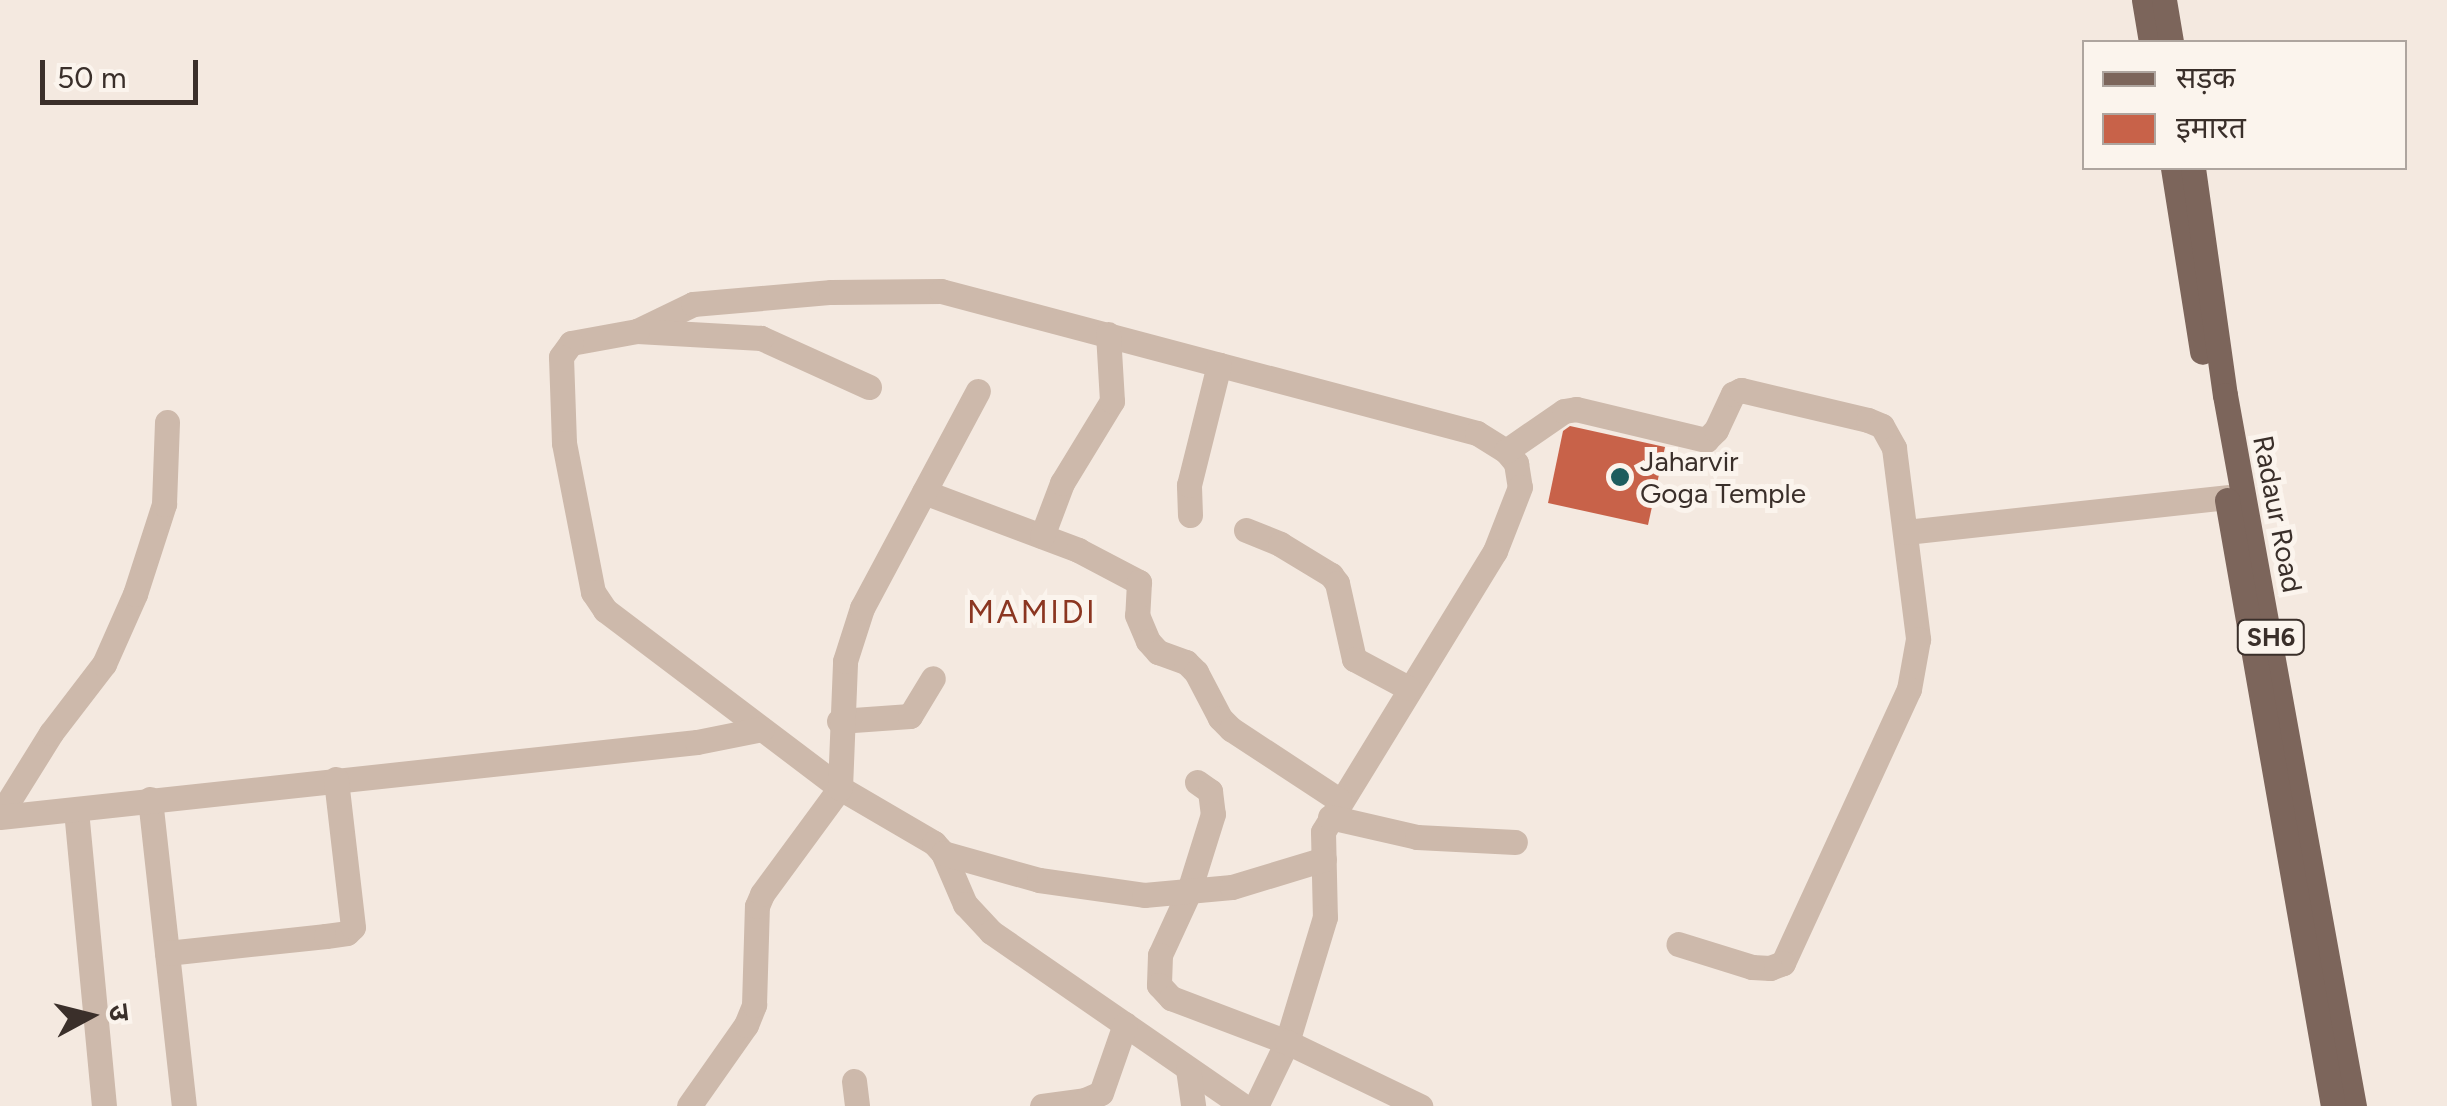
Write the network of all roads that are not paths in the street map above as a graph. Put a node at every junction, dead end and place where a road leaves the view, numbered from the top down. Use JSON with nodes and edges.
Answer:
{"nodes":[{"id":1,"x":2144,"y":0,"type":"edge"},
{"id":2,"x":2164,"y":0,"type":"edge"},
{"id":3,"x":2151,"y":40,"type":"edge"},
{"id":4,"x":2171,"y":40,"type":"edge"},
{"id":5,"x":2172,"y":170,"type":"edge"},
{"id":6,"x":2193,"y":170,"type":"edge"},
{"id":7,"x":637,"y":331,"type":"junction"},
{"id":8,"x":1108,"y":334,"type":"junction"},
{"id":9,"x":1219,"y":365,"type":"junction"},
{"id":10,"x":869,"y":387,"type":"dead end"},
{"id":11,"x":978,"y":391,"type":"dead end"},
{"id":12,"x":167,"y":422,"type":"dead end"},
{"id":13,"x":1506,"y":451,"type":"junction"},
{"id":14,"x":924,"y":492,"type":"junction"},
{"id":15,"x":2227,"y":497,"type":"junction"},
{"id":16,"x":1190,"y":515,"type":"dead end"},
{"id":17,"x":1246,"y":530,"type":"dead end"},
{"id":18,"x":1906,"y":532,"type":"junction"},
{"id":19,"x":1042,"y":536,"type":"junction"},
{"id":20,"x":933,"y":678,"type":"dead end"},
{"id":21,"x":1408,"y":688,"type":"junction"},
{"id":22,"x":839,"y":721,"type":"junction"},
{"id":23,"x":762,"y":729,"type":"junction"},
{"id":24,"x":336,"y":779,"type":"junction"},
{"id":25,"x":1197,"y":782,"type":"dead end"},
{"id":26,"x":840,"y":788,"type":"junction"},
{"id":27,"x":150,"y":799,"type":"junction"},
{"id":28,"x":1334,"y":809,"type":"junction"},
{"id":29,"x":76,"y":810,"type":"junction"},
{"id":30,"x":0,"y":816,"type":"edge"},
{"id":31,"x":1515,"y":842,"type":"dead end"},
{"id":32,"x":943,"y":853,"type":"junction"},
{"id":33,"x":1324,"y":859,"type":"junction"},
{"id":34,"x":1188,"y":894,"type":"junction"},
{"id":35,"x":1678,"y":944,"type":"dead end"},
{"id":36,"x":167,"y":953,"type":"junction"},
{"id":37,"x":1126,"y":1024,"type":"junction"},
{"id":38,"x":1287,"y":1042,"type":"junction"},
{"id":39,"x":1188,"y":1069,"type":"junction"},
{"id":40,"x":104,"y":1106,"type":"edge"},
{"id":41,"x":184,"y":1106,"type":"edge"},
{"id":42,"x":689,"y":1106,"type":"edge"},
{"id":43,"x":1042,"y":1106,"type":"edge"},
{"id":44,"x":1193,"y":1106,"type":"edge"},
{"id":45,"x":1243,"y":1106,"type":"edge"},
{"id":46,"x":1256,"y":1106,"type":"edge"},
{"id":47,"x":1420,"y":1106,"type":"edge"},
{"id":48,"x":2333,"y":1106,"type":"edge"},
{"id":49,"x":2354,"y":1106,"type":"edge"}],
"edges":[{"from":1,"to":3,"type":"main road"},
{"from":2,"to":4,"type":"main road"},
{"from":5,"to":15,"type":"main road","name":"Radaur Road","number":"SH6"},
{"from":6,"to":49,"type":"main road","name":"Radaur Road","number":"SH6"},
{"from":7,"to":8,"type":"street"},
{"from":7,"to":10,"type":"street"},
{"from":7,"to":23,"type":"street"},
{"from":8,"to":9,"type":"street"},
{"from":8,"to":19,"type":"street"},
{"from":9,"to":13,"type":"street"},
{"from":9,"to":16,"type":"street"},
{"from":11,"to":14,"type":"street"},
{"from":12,"to":30,"type":"street"},
{"from":13,"to":18,"type":"street"},
{"from":13,"to":21,"type":"street"},
{"from":14,"to":19,"type":"street"},
{"from":14,"to":22,"type":"street"},
{"from":15,"to":18,"type":"street"},
{"from":15,"to":48,"type":"main road","name":"Radaur Road","number":"SH6"},
{"from":17,"to":21,"type":"street"},
{"from":18,"to":35,"type":"street"},
{"from":19,"to":28,"type":"street"},
{"from":20,"to":22,"type":"street"},
{"from":21,"to":28,"type":"street"},
{"from":22,"to":26,"type":"street"},
{"from":23,"to":24,"type":"street"},
{"from":23,"to":26,"type":"street"},
{"from":24,"to":27,"type":"street"},
{"from":24,"to":36,"type":"street"},
{"from":25,"to":34,"type":"street"},
{"from":26,"to":32,"type":"street"},
{"from":26,"to":42,"type":"street"},
{"from":27,"to":29,"type":"street"},
{"from":27,"to":36,"type":"street"},
{"from":28,"to":31,"type":"street"},
{"from":28,"to":33,"type":"street"},
{"from":29,"to":30,"type":"street"},
{"from":29,"to":40,"type":"street"},
{"from":32,"to":34,"type":"street"},
{"from":32,"to":37,"type":"street"},
{"from":33,"to":34,"type":"street"},
{"from":33,"to":38,"type":"street"},
{"from":34,"to":38,"type":"street"},
{"from":36,"to":41,"type":"street"},
{"from":37,"to":39,"type":"street"},
{"from":37,"to":43,"type":"street"},
{"from":38,"to":46,"type":"street"},
{"from":38,"to":47,"type":"street"},
{"from":39,"to":44,"type":"street"},
{"from":39,"to":45,"type":"street"}]}
